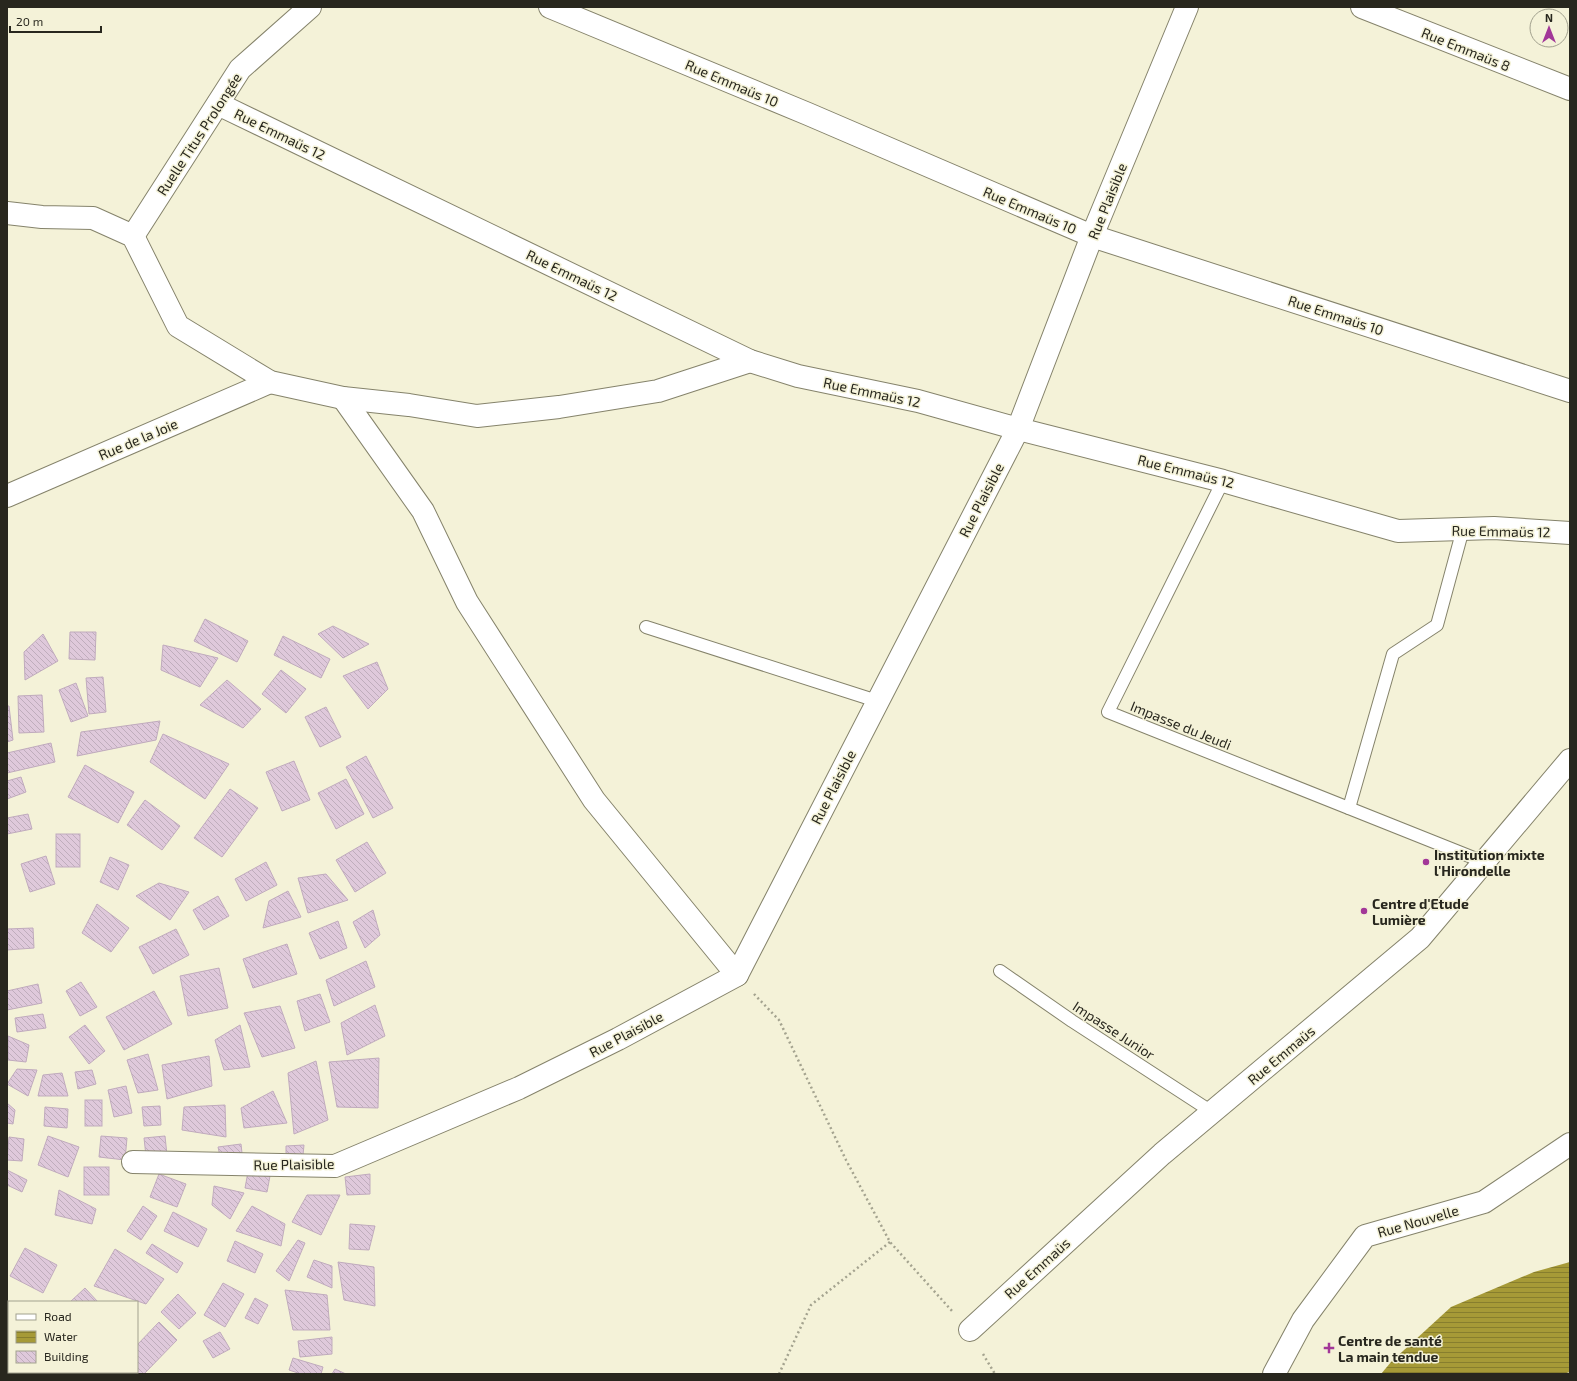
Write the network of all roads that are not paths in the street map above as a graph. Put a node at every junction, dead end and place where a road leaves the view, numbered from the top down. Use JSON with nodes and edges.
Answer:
{"nodes":[{"id":1,"x":310,"y":7,"type":"edge"},
{"id":2,"x":550,"y":7,"type":"edge"},
{"id":3,"x":1187,"y":7,"type":"edge"},
{"id":4,"x":1362,"y":7,"type":"edge"},
{"id":5,"x":1570,"y":89,"type":"edge"},
{"id":6,"x":218,"y":104,"type":"junction"},
{"id":7,"x":7,"y":213,"type":"edge"},
{"id":8,"x":133,"y":236,"type":"junction"},
{"id":9,"x":1092,"y":236,"type":"junction"},
{"id":10,"x":750,"y":361,"type":"junction"},
{"id":11,"x":270,"y":382,"type":"junction"},
{"id":12,"x":1570,"y":391,"type":"edge"},
{"id":13,"x":343,"y":398,"type":"junction"},
{"id":14,"x":1018,"y":429,"type":"junction"},
{"id":15,"x":1223,"y":481,"type":"junction"},
{"id":16,"x":7,"y":496,"type":"edge"},
{"id":17,"x":1463,"y":529,"type":"junction"},
{"id":18,"x":1570,"y":533,"type":"edge"},
{"id":19,"x":646,"y":627,"type":"dead end"},
{"id":20,"x":877,"y":701,"type":"junction"},
{"id":21,"x":1570,"y":760,"type":"edge"},
{"id":22,"x":1349,"y":808,"type":"junction"},
{"id":23,"x":1484,"y":862,"type":"junction"},
{"id":24,"x":1000,"y":971,"type":"dead end"},
{"id":25,"x":737,"y":975,"type":"junction"},
{"id":26,"x":1212,"y":1112,"type":"junction"},
{"id":27,"x":1570,"y":1144,"type":"edge"},
{"id":28,"x":133,"y":1162,"type":"dead end"},
{"id":29,"x":970,"y":1330,"type":"road end"},
{"id":30,"x":1274,"y":1374,"type":"edge"}],
"edges":[{"from":1,"to":6,"type":"street","name":"Ruelle Titus Prolongée"},
{"from":2,"to":9,"type":"street","name":"Rue Emmaüs 10"},
{"from":3,"to":9,"type":"street","name":"Rue Plaisible"},
{"from":4,"to":5,"type":"street","name":"Rue Emmaüs 8"},
{"from":6,"to":8,"type":"street","name":"Ruelle Titus Prolongée"},
{"from":6,"to":10,"type":"street","name":"Rue Emmaüs 12"},
{"from":7,"to":8,"type":"street"},
{"from":8,"to":11,"type":"street"},
{"from":9,"to":12,"type":"street","name":"Rue Emmaüs 10"},
{"from":9,"to":14,"type":"street","name":"Rue Plaisible"},
{"from":10,"to":13,"type":"street"},
{"from":10,"to":14,"type":"street","name":"Rue Emmaüs 12"},
{"from":11,"to":13,"type":"street"},
{"from":11,"to":16,"type":"street","name":"Rue de la Joie"},
{"from":13,"to":25,"type":"street"},
{"from":14,"to":15,"type":"street","name":"Rue Emmaüs 12"},
{"from":14,"to":20,"type":"street","name":"Rue Plaisible"},
{"from":15,"to":17,"type":"street","name":"Rue Emmaüs 12"},
{"from":15,"to":22,"type":"lane","name":"Impasse du Jeudi"},
{"from":17,"to":18,"type":"street","name":"Rue Emmaüs 12"},
{"from":17,"to":22,"type":"lane"},
{"from":19,"to":20,"type":"lane"},
{"from":20,"to":25,"type":"street","name":"Rue Plaisible"},
{"from":21,"to":23,"type":"street","name":"Rue Emmaüs"},
{"from":22,"to":23,"type":"lane","name":"Impasse du Jeudi"},
{"from":23,"to":26,"type":"street","name":"Rue Emmaüs"},
{"from":24,"to":26,"type":"lane","name":"Impasse Junior"},
{"from":25,"to":28,"type":"street","name":"Rue Plaisible"},
{"from":26,"to":29,"type":"street","name":"Rue Emmaüs"},
{"from":27,"to":30,"type":"street","name":"Rue Nouvelle"}]}
